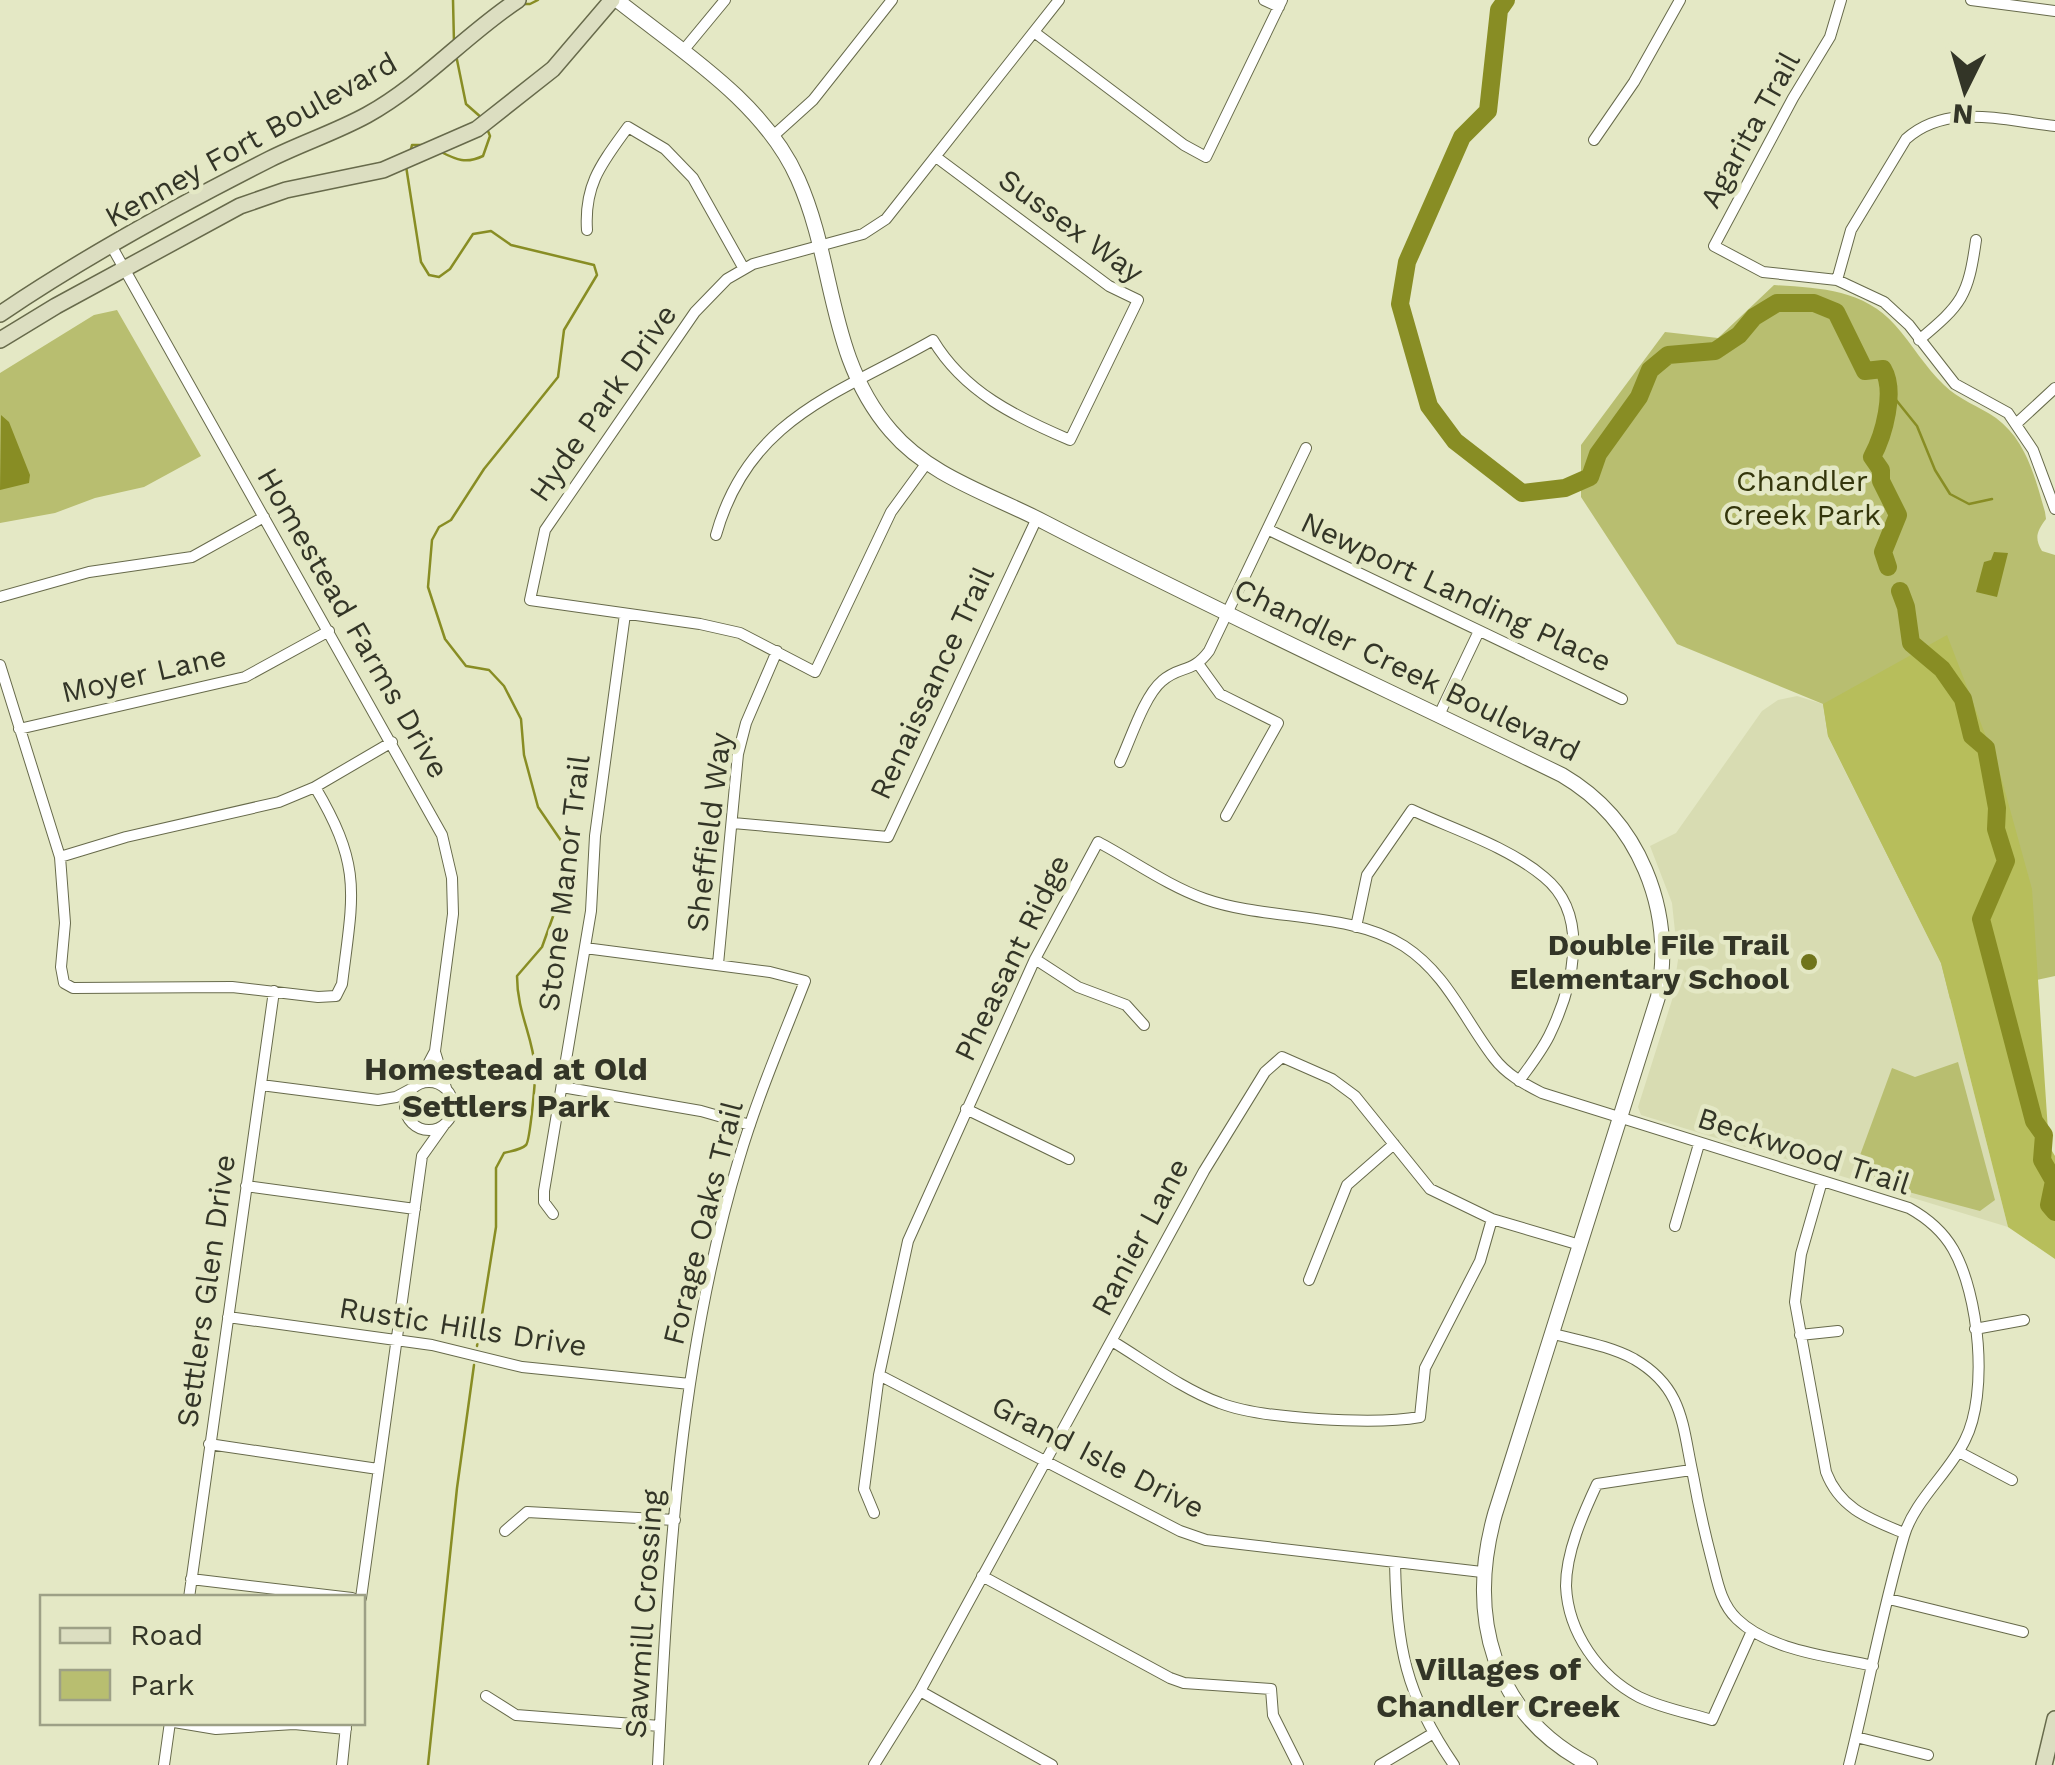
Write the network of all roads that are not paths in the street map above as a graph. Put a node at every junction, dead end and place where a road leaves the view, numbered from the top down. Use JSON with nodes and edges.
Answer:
{"nodes":[{"id":1,"x":518,"y":0,"type":"edge"},
{"id":2,"x":615,"y":0,"type":"edge"},
{"id":3,"x":726,"y":0,"type":"edge"},
{"id":4,"x":892,"y":0,"type":"edge"},
{"id":5,"x":1060,"y":0,"type":"edge"},
{"id":6,"x":1264,"y":0,"type":"edge"},
{"id":7,"x":1680,"y":0,"type":"edge"},
{"id":8,"x":1841,"y":0,"type":"edge"},
{"id":9,"x":1970,"y":0,"type":"edge"},
{"id":10,"x":1280,"y":3,"type":"edge"},
{"id":11,"x":2055,"y":12,"type":"edge"},
{"id":12,"x":1034,"y":32,"type":"junction"},
{"id":13,"x":682,"y":52,"type":"junction"},
{"id":14,"x":2055,"y":126,"type":"edge"},
{"id":15,"x":772,"y":137,"type":"junction"},
{"id":16,"x":1594,"y":140,"type":"dead end"},
{"id":17,"x":936,"y":157,"type":"junction"},
{"id":18,"x":587,"y":230,"type":"dead end"},
{"id":19,"x":1976,"y":240,"type":"dead end"},
{"id":20,"x":819,"y":246,"type":"junction"},
{"id":21,"x":112,"y":247,"type":"junction"},
{"id":22,"x":124,"y":268,"type":"junction"},
{"id":23,"x":744,"y":269,"type":"junction"},
{"id":24,"x":1837,"y":280,"type":"junction"},
{"id":25,"x":0,"y":314,"type":"edge"},
{"id":26,"x":0,"y":340,"type":"edge"},
{"id":27,"x":1919,"y":340,"type":"junction"},
{"id":28,"x":856,"y":380,"type":"junction"},
{"id":29,"x":2055,"y":388,"type":"edge"},
{"id":30,"x":2016,"y":424,"type":"junction"},
{"id":31,"x":1306,"y":448,"type":"dead end"},
{"id":32,"x":926,"y":464,"type":"junction"},
{"id":33,"x":2055,"y":509,"type":"edge"},
{"id":34,"x":264,"y":517,"type":"junction"},
{"id":35,"x":1038,"y":518,"type":"junction"},
{"id":36,"x":1268,"y":530,"type":"junction"},
{"id":37,"x":716,"y":535,"type":"dead end"},
{"id":38,"x":0,"y":597,"type":"edge"},
{"id":39,"x":1228,"y":613,"type":"junction"},
{"id":40,"x":625,"y":614,"type":"junction"},
{"id":41,"x":1479,"y":630,"type":"junction"},
{"id":42,"x":329,"y":631,"type":"junction"},
{"id":43,"x":777,"y":651,"type":"junction"},
{"id":44,"x":0,"y":665,"type":"edge"},
{"id":45,"x":1198,"y":665,"type":"junction"},
{"id":46,"x":1622,"y":698,"type":"dead end"},
{"id":47,"x":1439,"y":715,"type":"junction"},
{"id":48,"x":19,"y":729,"type":"junction"},
{"id":49,"x":392,"y":742,"type":"junction"},
{"id":50,"x":1120,"y":762,"type":"dead end"},
{"id":51,"x":315,"y":786,"type":"junction"},
{"id":52,"x":1226,"y":816,"type":"dead end"},
{"id":53,"x":733,"y":823,"type":"junction"},
{"id":54,"x":60,"y":857,"type":"junction"},
{"id":55,"x":1356,"y":927,"type":"junction"},
{"id":56,"x":585,"y":948,"type":"junction"},
{"id":57,"x":1034,"y":958,"type":"junction"},
{"id":58,"x":718,"y":964,"type":"junction"},
{"id":59,"x":274,"y":992,"type":"junction"},
{"id":60,"x":1144,"y":1025,"type":"dead end"},
{"id":61,"x":435,"y":1051,"type":"junction"},
{"id":62,"x":1518,"y":1082,"type":"junction"},
{"id":63,"x":261,"y":1085,"type":"junction"},
{"id":64,"x":414,"y":1087,"type":"junction"},
{"id":65,"x":562,"y":1087,"type":"junction"},
{"id":66,"x":446,"y":1089,"type":"junction"},
{"id":67,"x":378,"y":1100,"type":"junction"},
{"id":68,"x":966,"y":1109,"type":"junction"},
{"id":69,"x":1621,"y":1118,"type":"junction"},
{"id":70,"x":410,"y":1121,"type":"junction"},
{"id":71,"x":444,"y":1125,"type":"junction"},
{"id":72,"x":750,"y":1125,"type":"junction"},
{"id":73,"x":1394,"y":1144,"type":"junction"},
{"id":74,"x":1699,"y":1144,"type":"junction"},
{"id":75,"x":422,"y":1156,"type":"junction"},
{"id":76,"x":1069,"y":1159,"type":"dead end"},
{"id":77,"x":1822,"y":1181,"type":"junction"},
{"id":78,"x":246,"y":1186,"type":"junction"},
{"id":79,"x":415,"y":1208,"type":"junction"},
{"id":80,"x":553,"y":1214,"type":"dead end"},
{"id":81,"x":1492,"y":1219,"type":"junction"},
{"id":82,"x":1674,"y":1226,"type":"dead end"},
{"id":83,"x":1580,"y":1246,"type":"junction"},
{"id":84,"x":1309,"y":1280,"type":"dead end"},
{"id":85,"x":228,"y":1317,"type":"junction"},
{"id":86,"x":2024,"y":1320,"type":"dead end"},
{"id":87,"x":1975,"y":1328,"type":"junction"},
{"id":88,"x":1838,"y":1331,"type":"dead end"},
{"id":89,"x":1554,"y":1334,"type":"junction"},
{"id":90,"x":1800,"y":1336,"type":"junction"},
{"id":91,"x":396,"y":1339,"type":"junction"},
{"id":92,"x":1112,"y":1341,"type":"junction"},
{"id":93,"x":879,"y":1375,"type":"junction"},
{"id":94,"x":690,"y":1384,"type":"junction"},
{"id":95,"x":209,"y":1444,"type":"junction"},
{"id":96,"x":1959,"y":1452,"type":"junction"},
{"id":97,"x":1044,"y":1460,"type":"junction"},
{"id":98,"x":679,"y":1467,"type":"joint"},
{"id":99,"x":378,"y":1469,"type":"junction"},
{"id":100,"x":1692,"y":1470,"type":"junction"},
{"id":101,"x":2012,"y":1480,"type":"dead end"},
{"id":102,"x":874,"y":1513,"type":"dead end"},
{"id":103,"x":675,"y":1520,"type":"junction"},
{"id":104,"x":505,"y":1532,"type":"dead end"},
{"id":105,"x":1904,"y":1533,"type":"junction"},
{"id":106,"x":1395,"y":1563,"type":"junction"},
{"id":107,"x":1482,"y":1572,"type":"junction"},
{"id":108,"x":982,"y":1576,"type":"junction"},
{"id":109,"x":191,"y":1578,"type":"junction"},
{"id":110,"x":188,"y":1595,"type":"edge"},
{"id":111,"x":328,"y":1595,"type":"edge"},
{"id":112,"x":361,"y":1595,"type":"edge"},
{"id":113,"x":1889,"y":1599,"type":"junction"},
{"id":114,"x":1752,"y":1631,"type":"junction"},
{"id":115,"x":2023,"y":1632,"type":"dead end"},
{"id":116,"x":1872,"y":1666,"type":"junction"},
{"id":117,"x":920,"y":1691,"type":"junction"},
{"id":118,"x":486,"y":1696,"type":"dead end"},
{"id":119,"x":2055,"y":1719,"type":"edge"},
{"id":120,"x":171,"y":1725,"type":"edge"},
{"id":121,"x":191,"y":1725,"type":"edge"},
{"id":122,"x":278,"y":1725,"type":"edge"},
{"id":123,"x":320,"y":1725,"type":"edge"},
{"id":124,"x":346,"y":1726,"type":"edge"},
{"id":125,"x":660,"y":1726,"type":"junction"},
{"id":126,"x":1432,"y":1734,"type":"junction"},
{"id":127,"x":1856,"y":1737,"type":"junction"},
{"id":128,"x":1928,"y":1755,"type":"dead end"},
{"id":129,"x":1037,"y":1761,"type":"edge"},
{"id":130,"x":164,"y":1765,"type":"edge"},
{"id":131,"x":342,"y":1765,"type":"edge"},
{"id":132,"x":658,"y":1765,"type":"edge"},
{"id":133,"x":874,"y":1765,"type":"edge"},
{"id":134,"x":1052,"y":1765,"type":"edge"},
{"id":135,"x":1298,"y":1765,"type":"edge"},
{"id":136,"x":1380,"y":1765,"type":"edge"},
{"id":137,"x":1454,"y":1765,"type":"edge"},
{"id":138,"x":1590,"y":1765,"type":"edge"},
{"id":139,"x":1849,"y":1765,"type":"edge"},
{"id":140,"x":2044,"y":1765,"type":"edge"}],
"edges":[{"from":1,"to":21,"type":"main road","name":"Kenney Fort Boulevard"},
{"from":2,"to":13,"type":"street","name":"Chandler Creek Boulevard"},
{"from":2,"to":22,"type":"main road","name":"Kenney Fort Boulevard"},
{"from":3,"to":13,"type":"street"},
{"from":4,"to":15,"type":"street"},
{"from":5,"to":12,"type":"street","name":"Hyde Park Drive"},
{"from":6,"to":10,"type":"street"},
{"from":7,"to":16,"type":"street"},
{"from":8,"to":24,"type":"street","name":"Agarita Trail"},
{"from":9,"to":11,"type":"street"},
{"from":10,"to":12,"type":"street"},
{"from":12,"to":17,"type":"street","name":"Hyde Park Drive"},
{"from":13,"to":15,"type":"street","name":"Chandler Creek Boulevard"},
{"from":14,"to":24,"type":"street"},
{"from":15,"to":20,"type":"street","name":"Chandler Creek Boulevard"},
{"from":17,"to":20,"type":"street","name":"Hyde Park Drive"},
{"from":17,"to":28,"type":"street","name":"Sussex Way"},
{"from":18,"to":23,"type":"street"},
{"from":19,"to":27,"type":"street"},
{"from":20,"to":23,"type":"street","name":"Hyde Park Drive"},
{"from":20,"to":28,"type":"street","name":"Chandler Creek Boulevard"},
{"from":21,"to":22,"type":"street","name":"Homestead Farms Drive"},
{"from":21,"to":25,"type":"main road","name":"Kenney Fort Boulevard"},
{"from":22,"to":26,"type":"main road","name":"Kenney Fort Boulevard"},
{"from":22,"to":34,"type":"street","name":"Homestead Farms Drive"},
{"from":23,"to":40,"type":"street","name":"Hyde Park Drive"},
{"from":24,"to":27,"type":"street","name":"Agarita Trail"},
{"from":27,"to":30,"type":"street","name":"Agarita Trail"},
{"from":28,"to":32,"type":"street","name":"Chandler Creek Boulevard"},
{"from":28,"to":37,"type":"street"},
{"from":29,"to":30,"type":"street"},
{"from":30,"to":33,"type":"street","name":"Agarita Trail"},
{"from":31,"to":36,"type":"street"},
{"from":32,"to":35,"type":"street","name":"Chandler Creek Boulevard"},
{"from":32,"to":43,"type":"street","name":"Hyde Park Drive"},
{"from":34,"to":38,"type":"street"},
{"from":34,"to":42,"type":"street","name":"Homestead Farms Drive"},
{"from":35,"to":39,"type":"street","name":"Chandler Creek Boulevard"},
{"from":35,"to":53,"type":"street","name":"Renaissance Trail"},
{"from":36,"to":39,"type":"street"},
{"from":36,"to":41,"type":"street","name":"Newport Landing Place"},
{"from":39,"to":45,"type":"street"},
{"from":39,"to":47,"type":"street","name":"Chandler Creek Boulevard"},
{"from":40,"to":43,"type":"street","name":"Hyde Park Drive"},
{"from":40,"to":56,"type":"street","name":"Stone Manor Trail"},
{"from":41,"to":46,"type":"street","name":"Newport Landing Place"},
{"from":41,"to":47,"type":"street"},
{"from":42,"to":48,"type":"street","name":"Moyer Lane"},
{"from":42,"to":49,"type":"street","name":"Homestead Farms Drive"},
{"from":43,"to":53,"type":"street","name":"Sheffield Way"},
{"from":44,"to":48,"type":"street"},
{"from":45,"to":50,"type":"street"},
{"from":45,"to":52,"type":"street"},
{"from":47,"to":69,"type":"street","name":"Chandler Creek Boulevard"},
{"from":48,"to":54,"type":"street"},
{"from":49,"to":51,"type":"street"},
{"from":49,"to":61,"type":"street","name":"Homestead Farms Drive"},
{"from":51,"to":54,"type":"street"},
{"from":51,"to":59,"type":"street"},
{"from":53,"to":58,"type":"street","name":"Sheffield Way"},
{"from":54,"to":59,"type":"street"},
{"from":55,"to":57,"type":"street","name":"Pheasant Ridge"},
{"from":55,"to":62,"type":"street","name":"Pheasant Ridge"},
{"from":55,"to":62,"type":"street"},
{"from":56,"to":58,"type":"street","name":"Forage Oaks Trail"},
{"from":56,"to":65,"type":"street","name":"Stone Manor Trail"},
{"from":57,"to":60,"type":"street"},
{"from":57,"to":68,"type":"street","name":"Pheasant Ridge"},
{"from":58,"to":72,"type":"street","name":"Forage Oaks Trail"},
{"from":59,"to":63,"type":"street","name":"Settlers Glen Drive"},
{"from":61,"to":64,"type":"street","name":"Homestead Farms Drive"},
{"from":61,"to":66,"type":"street","name":"Homestead Farms Drive"},
{"from":62,"to":69,"type":"street","name":"Pheasant Ridge"},
{"from":63,"to":67,"type":"street"},
{"from":63,"to":78,"type":"street","name":"Settlers Glen Drive"},
{"from":64,"to":66,"type":"street"},
{"from":64,"to":67,"type":"street"},
{"from":64,"to":70,"type":"street","name":"Homestead Farms Drive"},
{"from":65,"to":72,"type":"street"},
{"from":65,"to":80,"type":"street","name":"Stone Manor Trail"},
{"from":66,"to":71,"type":"street","name":"Homestead Farms Drive"},
{"from":67,"to":70,"type":"street"},
{"from":68,"to":76,"type":"street"},
{"from":68,"to":93,"type":"street","name":"Pheasant Ridge"},
{"from":69,"to":74,"type":"street","name":"Beckwood Trail"},
{"from":69,"to":83,"type":"street","name":"Chandler Creek Boulevard"},
{"from":70,"to":71,"type":"street"},
{"from":70,"to":75,"type":"street","name":"Homestead Farms Drive"},
{"from":71,"to":75,"type":"street","name":"Homestead Farms Drive"},
{"from":72,"to":94,"type":"street","name":"Forage Oaks Trail"},
{"from":73,"to":81,"type":"street","name":"Ranier Lane"},
{"from":73,"to":84,"type":"street"},
{"from":73,"to":92,"type":"street","name":"Ranier Lane"},
{"from":74,"to":77,"type":"street","name":"Beckwood Trail"},
{"from":74,"to":82,"type":"street"},
{"from":75,"to":79,"type":"street","name":"Homestead Farms Drive"},
{"from":77,"to":87,"type":"street","name":"Beckwood Trail"},
{"from":77,"to":90,"type":"street"},
{"from":78,"to":79,"type":"street"},
{"from":78,"to":85,"type":"street","name":"Settlers Glen Drive"},
{"from":79,"to":91,"type":"street","name":"Homestead Farms Drive"},
{"from":81,"to":83,"type":"street","name":"Ranier Lane"},
{"from":81,"to":92,"type":"street"},
{"from":83,"to":89,"type":"street","name":"Chandler Creek Boulevard"},
{"from":85,"to":91,"type":"street","name":"Rustic Hills Drive"},
{"from":85,"to":95,"type":"street","name":"Settlers Glen Drive"},
{"from":86,"to":87,"type":"street"},
{"from":87,"to":96,"type":"street","name":"Beckwood Trail"},
{"from":88,"to":90,"type":"street"},
{"from":89,"to":100,"type":"street"},
{"from":89,"to":107,"type":"street","name":"Chandler Creek Boulevard"},
{"from":90,"to":105,"type":"street"},
{"from":91,"to":94,"type":"street","name":"Rustic Hills Drive"},
{"from":91,"to":99,"type":"street","name":"Homestead Farms Drive"},
{"from":92,"to":97,"type":"street","name":"Ranier Lane"},
{"from":93,"to":97,"type":"street","name":"Grand Isle Drive"},
{"from":93,"to":102,"type":"street","name":"Pheasant Ridge"},
{"from":94,"to":98,"type":"street","name":"Forage Oaks Trail"},
{"from":95,"to":99,"type":"street"},
{"from":95,"to":109,"type":"street","name":"Settlers Glen Drive"},
{"from":96,"to":101,"type":"street"},
{"from":96,"to":105,"type":"street","name":"Beckwood Trail"},
{"from":97,"to":106,"type":"street","name":"Grand Isle Drive"},
{"from":97,"to":108,"type":"street","name":"Ranier Lane"},
{"from":98,"to":103,"type":"street","name":"Sawmill Crossing"},
{"from":99,"to":112,"type":"street","name":"Homestead Farms Drive"},
{"from":100,"to":114,"type":"street"},
{"from":100,"to":114,"type":"street"},
{"from":103,"to":104,"type":"street"},
{"from":103,"to":125,"type":"street","name":"Sawmill Crossing"},
{"from":105,"to":113,"type":"street","name":"Beckwood Trail"},
{"from":106,"to":107,"type":"street","name":"Grand Isle Drive"},
{"from":106,"to":126,"type":"street"},
{"from":107,"to":138,"type":"street","name":"Chandler Creek Boulevard"},
{"from":108,"to":117,"type":"street","name":"Ranier Lane"},
{"from":108,"to":135,"type":"street"},
{"from":109,"to":110,"type":"street","name":"Settlers Glen Drive"},
{"from":109,"to":111,"type":"street"},
{"from":113,"to":115,"type":"street"},
{"from":113,"to":116,"type":"street","name":"Beckwood Trail"},
{"from":114,"to":116,"type":"street"},
{"from":116,"to":127,"type":"street","name":"Beckwood Trail"},
{"from":117,"to":129,"type":"street"},
{"from":117,"to":133,"type":"street","name":"Ranier Lane"},
{"from":118,"to":125,"type":"street"},
{"from":119,"to":140,"type":"main road"},
{"from":120,"to":130,"type":"street"},
{"from":121,"to":122,"type":"street"},
{"from":123,"to":124,"type":"street"},
{"from":124,"to":131,"type":"street"},
{"from":125,"to":132,"type":"street","name":"Sawmill Crossing"},
{"from":126,"to":136,"type":"street"},
{"from":126,"to":137,"type":"street"},
{"from":127,"to":128,"type":"street"},
{"from":127,"to":139,"type":"street","name":"Beckwood Trail"},
{"from":129,"to":134,"type":"street"}]}
